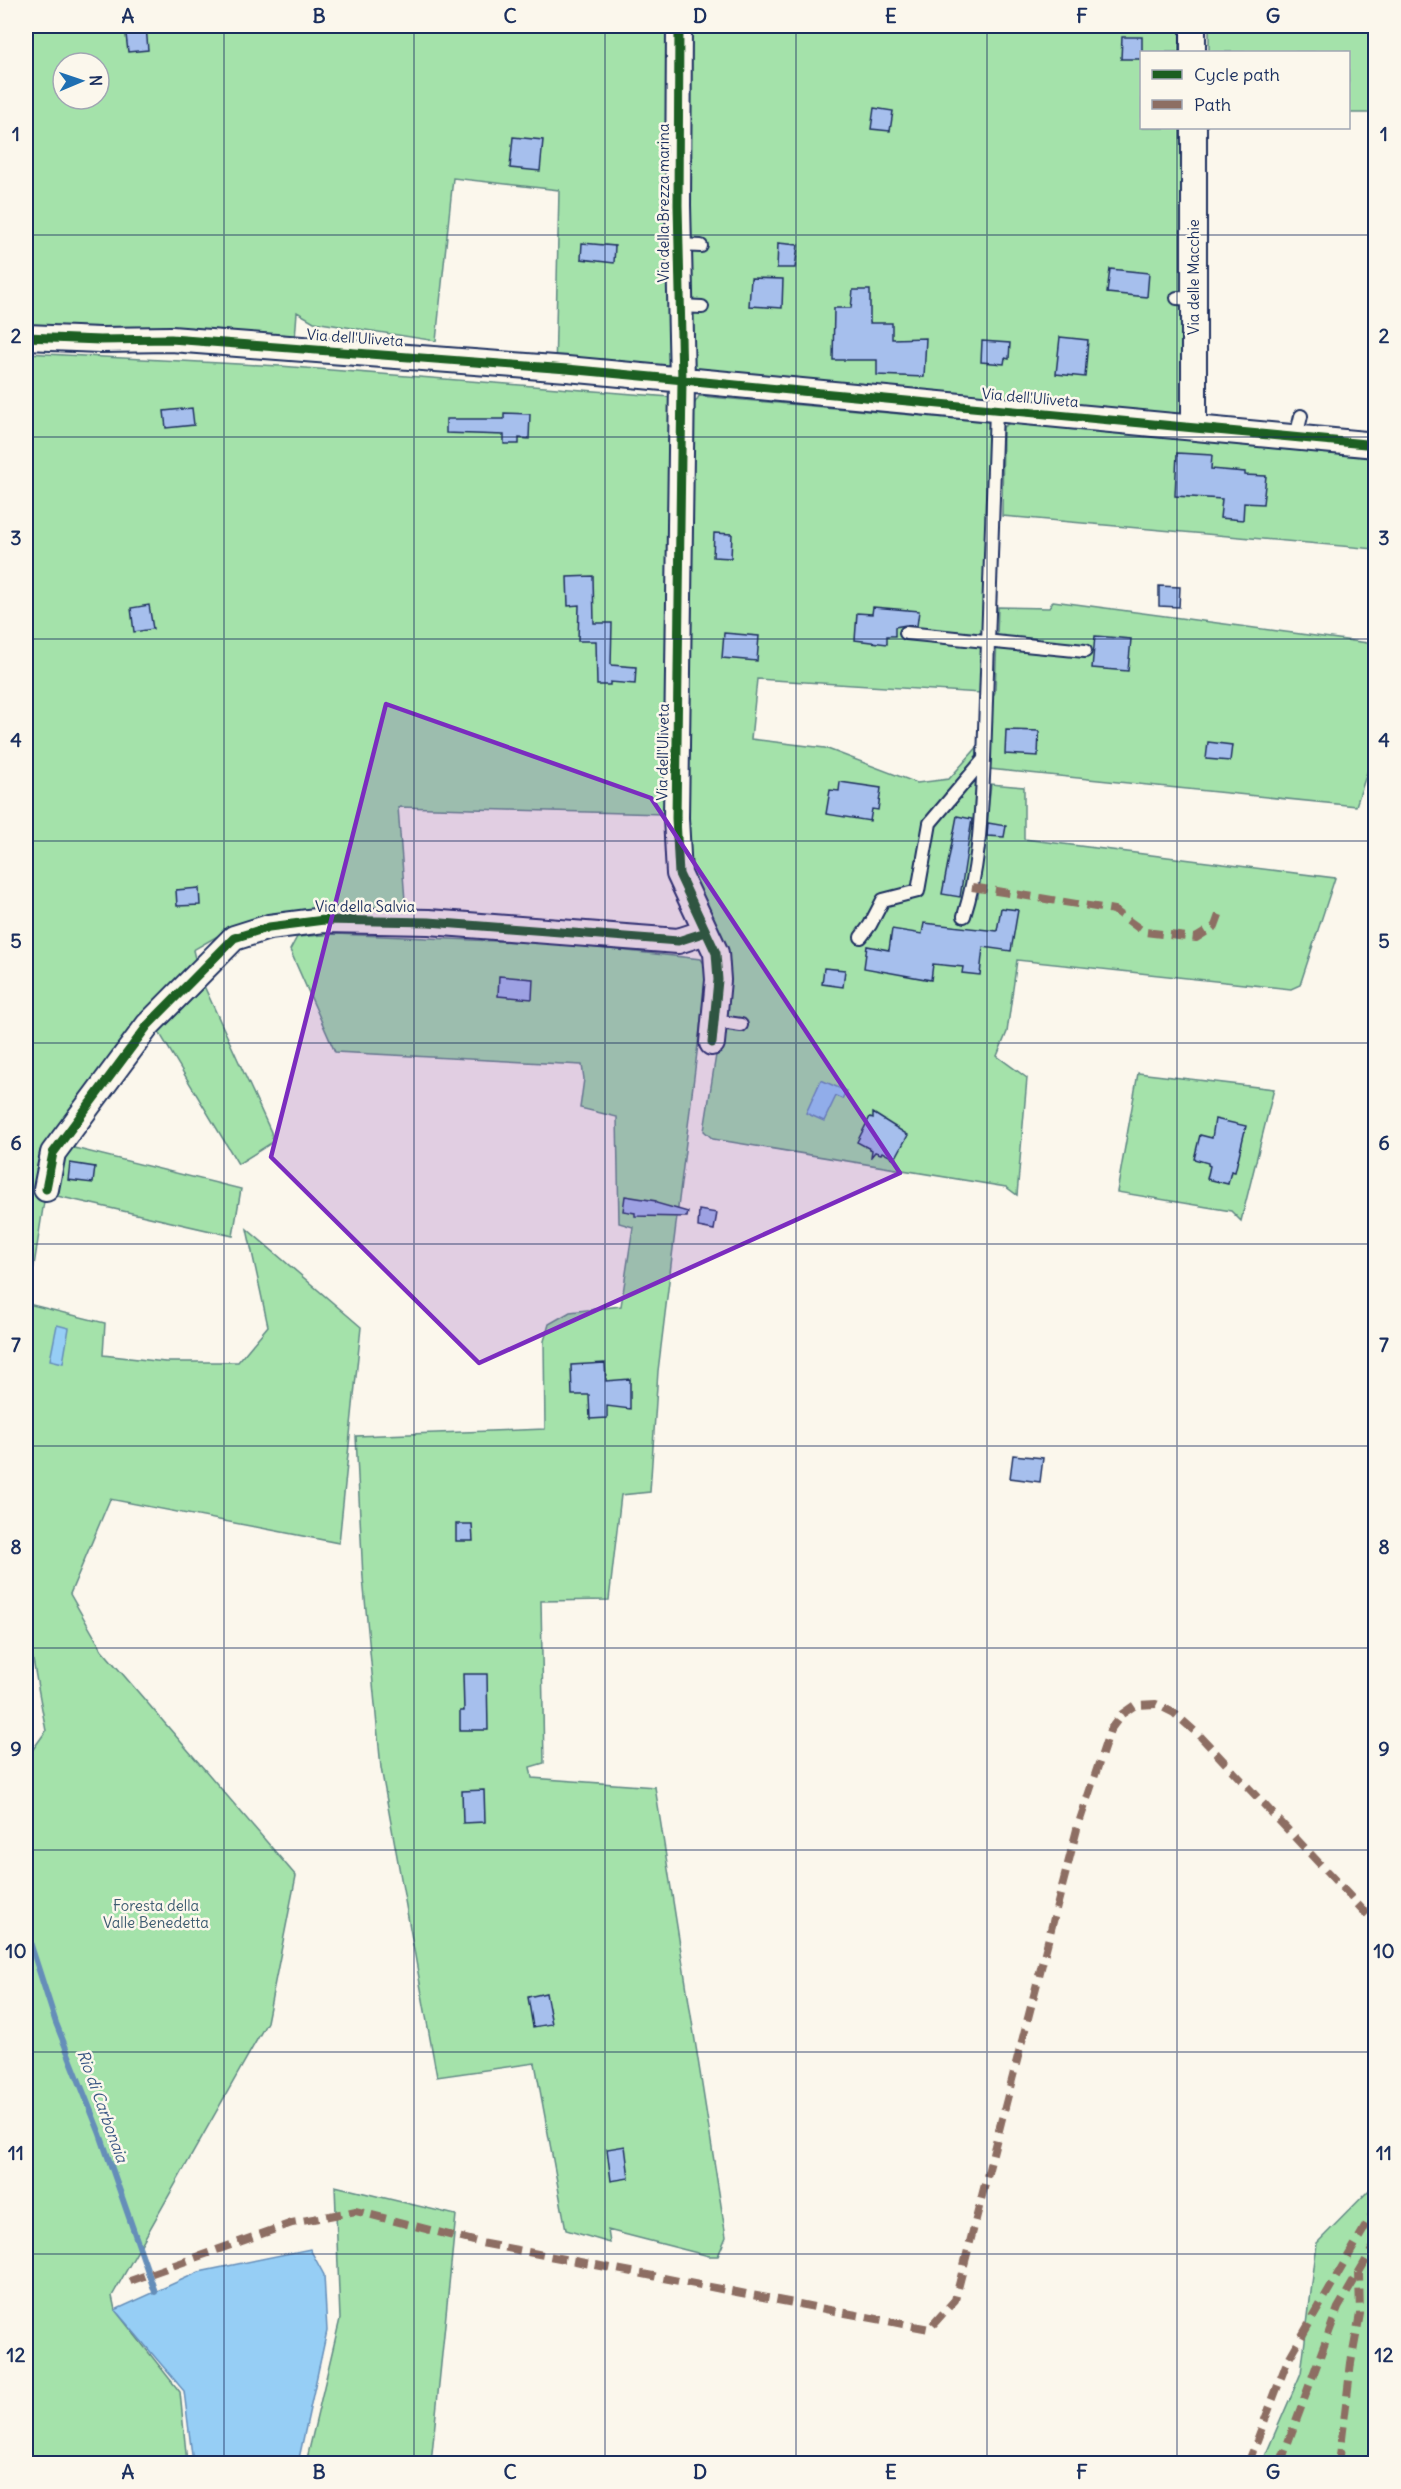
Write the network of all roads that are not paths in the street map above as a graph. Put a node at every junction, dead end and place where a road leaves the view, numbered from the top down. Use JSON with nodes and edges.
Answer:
{"nodes":[{"id":1,"x":679,"y":26,"type":"edge"},
{"id":2,"x":1193,"y":26,"type":"edge"},
{"id":3,"x":1193,"y":51,"type":"edge"},
{"id":4,"x":1194,"y":129,"type":"edge"},
{"id":5,"x":26,"y":337,"type":"edge"},
{"id":6,"x":682,"y":380,"type":"junction"},
{"id":7,"x":996,"y":410,"type":"junction"},
{"id":8,"x":1194,"y":427,"type":"junction"},
{"id":9,"x":1376,"y":445,"type":"edge"},
{"id":10,"x":906,"y":633,"type":"dead end"},
{"id":11,"x":988,"y":642,"type":"junction"},
{"id":12,"x":1085,"y":651,"type":"dead end"},
{"id":13,"x":984,"y":759,"type":"junction"},
{"id":14,"x":964,"y":916,"type":"dead end"},
{"id":15,"x":706,"y":932,"type":"junction"},
{"id":16,"x":861,"y":937,"type":"dead end"},
{"id":17,"x":741,"y":1025,"type":"dead end"},
{"id":18,"x":713,"y":1032,"type":"joint"},
{"id":19,"x":46,"y":1189,"type":"dead end"}],
"edges":[{"from":1,"to":6,"type":"street","name":"Via della Brezza marina"},
{"from":2,"to":3,"type":"street"},
{"from":4,"to":8,"type":"street","name":"Via delle Macchie"},
{"from":5,"to":6,"type":"street","name":"Via dell'Uliveta"},
{"from":6,"to":7,"type":"street","name":"Via dell'Uliveta"},
{"from":6,"to":15,"type":"street","name":"Via dell'Uliveta"},
{"from":7,"to":8,"type":"street","name":"Via dell'Uliveta"},
{"from":7,"to":11,"type":"lane"},
{"from":8,"to":9,"type":"street","name":"Via dell'Uliveta"},
{"from":10,"to":11,"type":"lane"},
{"from":11,"to":12,"type":"lane"},
{"from":11,"to":13,"type":"lane"},
{"from":13,"to":14,"type":"lane"},
{"from":13,"to":16,"type":"lane"},
{"from":15,"to":18,"type":"street","name":"Via dell'Uliveta"},
{"from":15,"to":19,"type":"street","name":"Via della Salvia"},
{"from":17,"to":18,"type":"lane"}]}
